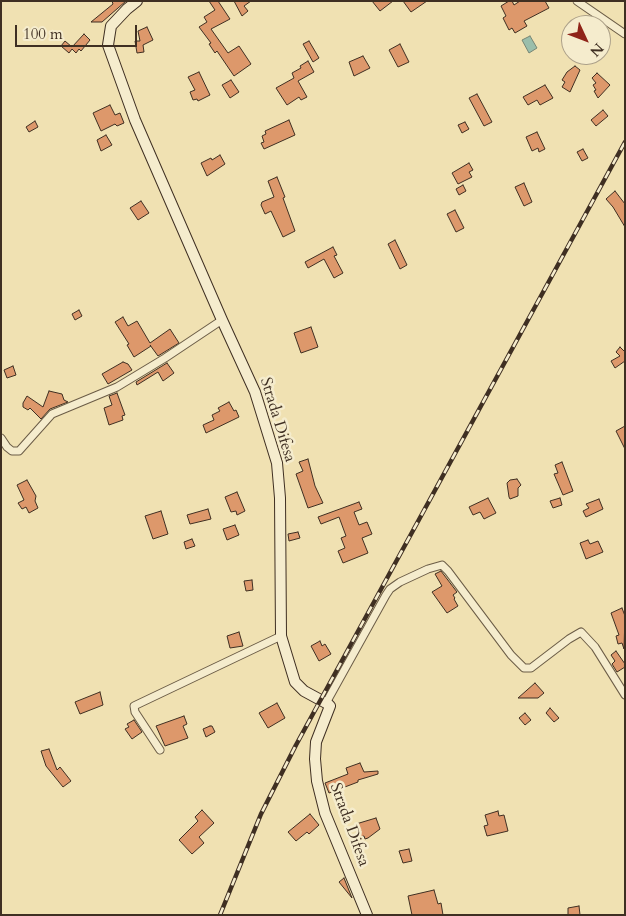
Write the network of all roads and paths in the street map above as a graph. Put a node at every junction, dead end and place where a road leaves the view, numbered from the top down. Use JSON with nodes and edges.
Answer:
{"nodes":[{"id":1,"x":137,"y":1,"type":"edge"},
{"id":2,"x":578,"y":1,"type":"edge"},
{"id":3,"x":625,"y":34,"type":"edge"},
{"id":4,"x":222,"y":320,"type":"junction"},
{"id":5,"x":1,"y":438,"type":"edge"},
{"id":6,"x":281,"y":636,"type":"junction"},
{"id":7,"x":625,"y":696,"type":"edge"},
{"id":8,"x":326,"y":703,"type":"junction"},
{"id":9,"x":160,"y":750,"type":"dead end"},
{"id":10,"x":367,"y":915,"type":"edge"}],
"edges":[{"from":1,"to":4,"type":"street","name":"Strada Difesa"},
{"from":2,"to":3,"type":"street"},
{"from":4,"to":5,"type":"street"},
{"from":4,"to":6,"type":"street","name":"Strada Difesa"},
{"from":6,"to":8,"type":"street","name":"Strada Difesa"},
{"from":6,"to":9,"type":"street"},
{"from":7,"to":8,"type":"street"},
{"from":8,"to":10,"type":"street","name":"Strada Difesa"}]}
